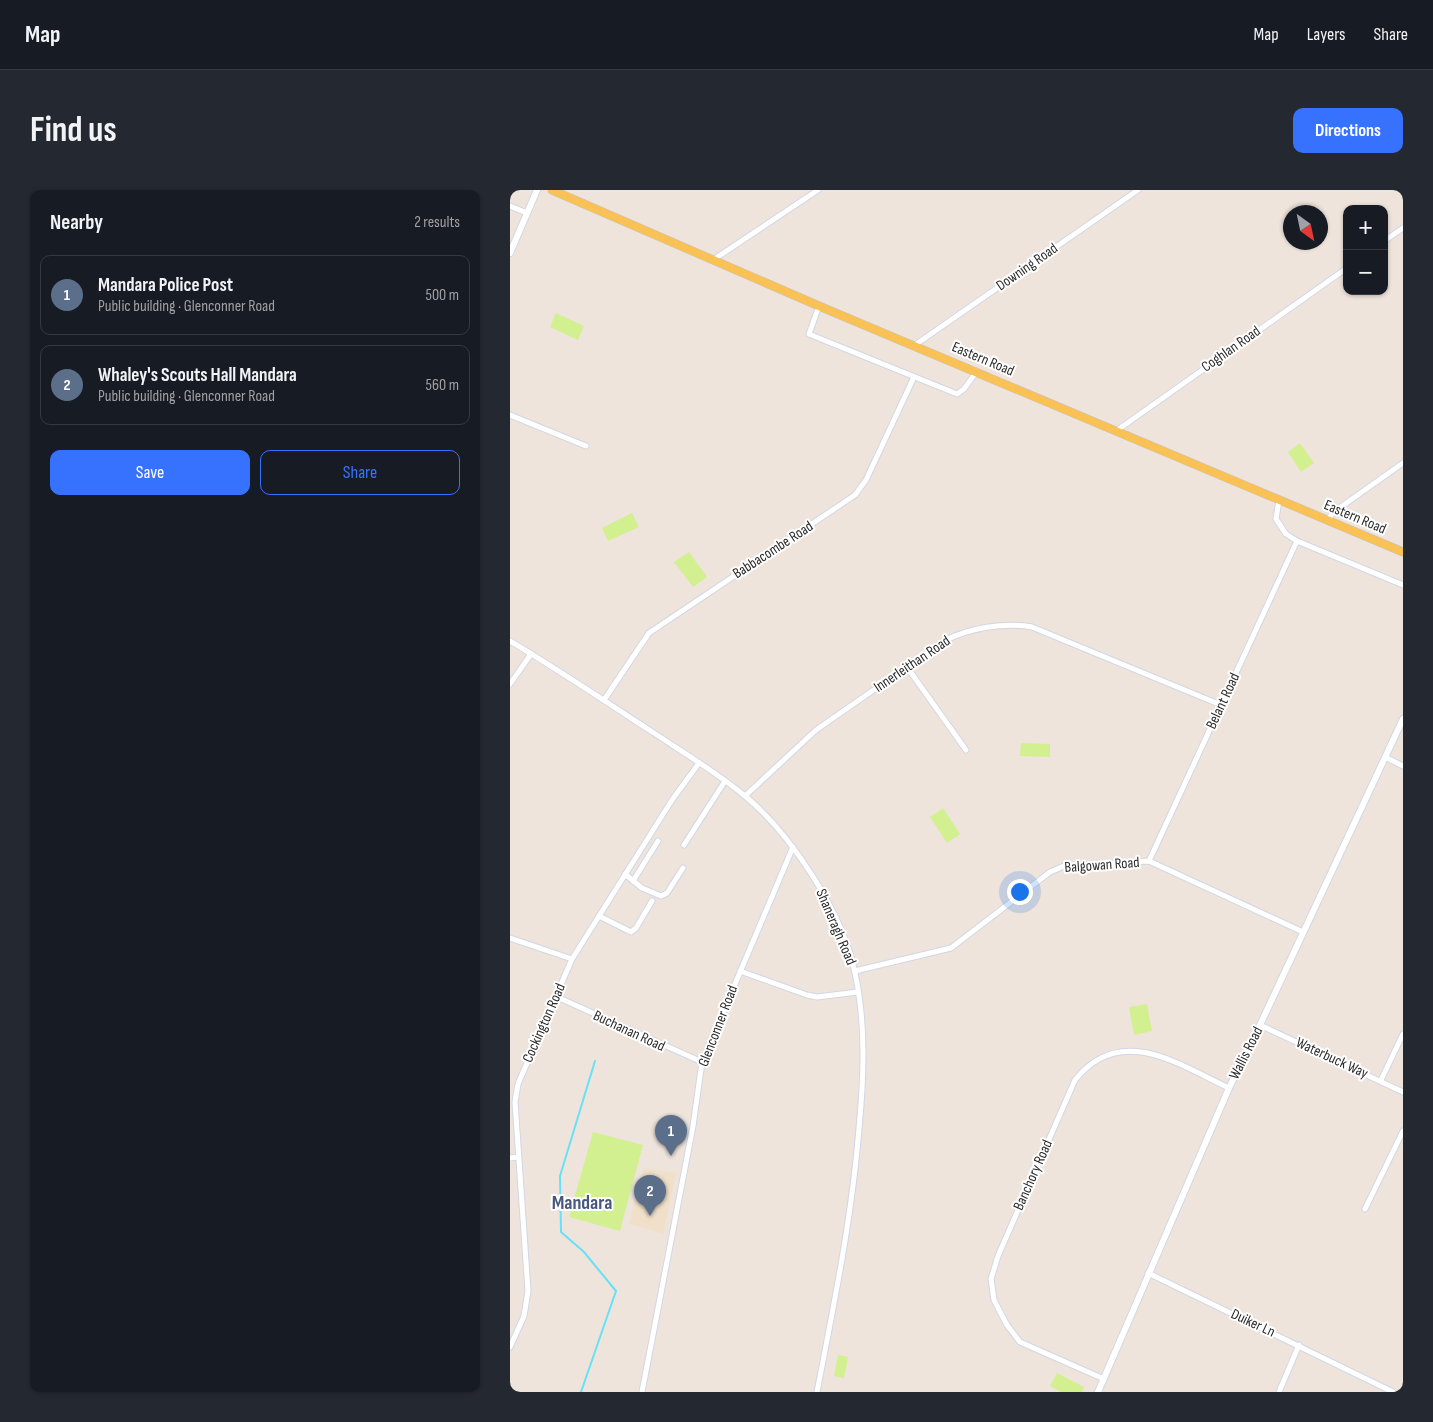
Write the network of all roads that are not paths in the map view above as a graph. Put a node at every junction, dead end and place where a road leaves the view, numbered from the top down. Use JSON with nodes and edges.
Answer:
{"nodes":[{"id":1,"x":537,"y":190,"type":"edge"},
{"id":2,"x":552,"y":190,"type":"edge"},
{"id":3,"x":818,"y":190,"type":"edge"},
{"id":4,"x":1138,"y":190,"type":"edge"},
{"id":5,"x":510,"y":206,"type":"edge"},
{"id":6,"x":527,"y":213,"type":"junction"},
{"id":7,"x":1403,"y":228,"type":"edge"},
{"id":8,"x":1388,"y":238,"type":"edge"},
{"id":9,"x":510,"y":253,"type":"edge"},
{"id":10,"x":713,"y":260,"type":"junction"},
{"id":11,"x":1343,"y":271,"type":"edge"},
{"id":12,"x":819,"y":306,"type":"junction"},
{"id":13,"x":915,"y":345,"type":"junction"},
{"id":14,"x":977,"y":371,"type":"junction"},
{"id":15,"x":914,"y":378,"type":"junction"},
{"id":16,"x":510,"y":414,"type":"edge"},
{"id":17,"x":1116,"y":431,"type":"junction"},
{"id":18,"x":586,"y":446,"type":"dead end"},
{"id":19,"x":1403,"y":463,"type":"edge"},
{"id":20,"x":1279,"y":500,"type":"junction"},
{"id":21,"x":1327,"y":520,"type":"junction"},
{"id":22,"x":1297,"y":541,"type":"junction"},
{"id":23,"x":1403,"y":552,"type":"edge"},
{"id":24,"x":1403,"y":585,"type":"edge"},
{"id":25,"x":510,"y":641,"type":"edge"},
{"id":26,"x":532,"y":654,"type":"junction"},
{"id":27,"x":906,"y":666,"type":"junction"},
{"id":28,"x":510,"y":684,"type":"edge"},
{"id":29,"x":604,"y":700,"type":"junction"},
{"id":30,"x":1220,"y":705,"type":"junction"},
{"id":31,"x":1403,"y":719,"type":"edge"},
{"id":32,"x":966,"y":750,"type":"dead end"},
{"id":33,"x":1385,"y":757,"type":"junction"},
{"id":34,"x":699,"y":763,"type":"junction"},
{"id":35,"x":1403,"y":766,"type":"edge"},
{"id":36,"x":725,"y":781,"type":"junction"},
{"id":37,"x":745,"y":796,"type":"junction"},
{"id":38,"x":658,"y":842,"type":"dead end"},
{"id":39,"x":684,"y":845,"type":"dead end"},
{"id":40,"x":793,"y":847,"type":"junction"},
{"id":41,"x":1149,"y":861,"type":"junction"},
{"id":42,"x":683,"y":868,"type":"dead end"},
{"id":43,"x":625,"y":874,"type":"junction"},
{"id":44,"x":633,"y":881,"type":"junction"},
{"id":45,"x":652,"y":901,"type":"dead end"},
{"id":46,"x":599,"y":916,"type":"junction"},
{"id":47,"x":1303,"y":932,"type":"junction"},
{"id":48,"x":510,"y":938,"type":"edge"},
{"id":49,"x":572,"y":959,"type":"junction"},
{"id":50,"x":740,"y":971,"type":"junction"},
{"id":51,"x":855,"y":971,"type":"junction"},
{"id":52,"x":858,"y":992,"type":"junction"},
{"id":53,"x":557,"y":997,"type":"junction"},
{"id":54,"x":1260,"y":1025,"type":"junction"},
{"id":55,"x":1403,"y":1034,"type":"edge"},
{"id":56,"x":702,"y":1062,"type":"junction"},
{"id":57,"x":1381,"y":1080,"type":"junction"},
{"id":58,"x":1228,"y":1088,"type":"junction"},
{"id":59,"x":1403,"y":1092,"type":"edge"},
{"id":60,"x":1403,"y":1131,"type":"edge"},
{"id":61,"x":518,"y":1157,"type":"junction"},
{"id":62,"x":510,"y":1158,"type":"edge"},
{"id":63,"x":1365,"y":1209,"type":"dead end"},
{"id":64,"x":1148,"y":1273,"type":"junction"},
{"id":65,"x":1299,"y":1344,"type":"junction"},
{"id":66,"x":510,"y":1347,"type":"edge"},
{"id":67,"x":1104,"y":1379,"type":"junction"},
{"id":68,"x":642,"y":1392,"type":"edge"},
{"id":69,"x":817,"y":1392,"type":"edge"},
{"id":70,"x":1098,"y":1392,"type":"edge"},
{"id":71,"x":1279,"y":1392,"type":"edge"},
{"id":72,"x":1394,"y":1392,"type":"edge"}],
"edges":[{"from":1,"to":6,"type":"street"},
{"from":2,"to":10,"type":"main road","name":"Eastern Road"},
{"from":3,"to":10,"type":"street"},
{"from":4,"to":13,"type":"street","name":"Downing Road"},
{"from":5,"to":6,"type":"street"},
{"from":6,"to":9,"type":"street"},
{"from":7,"to":8,"type":"street"},
{"from":10,"to":12,"type":"main road","name":"Eastern Road"},
{"from":11,"to":17,"type":"street","name":"Coghlan Road"},
{"from":12,"to":13,"type":"main road","name":"Eastern Road"},
{"from":12,"to":15,"type":"street"},
{"from":13,"to":14,"type":"main road","name":"Eastern Road"},
{"from":14,"to":15,"type":"street"},
{"from":14,"to":17,"type":"main road","name":"Eastern Road"},
{"from":15,"to":29,"type":"street","name":"Babbacombe Road"},
{"from":16,"to":18,"type":"street"},
{"from":17,"to":20,"type":"main road","name":"Eastern Road"},
{"from":19,"to":21,"type":"street"},
{"from":20,"to":21,"type":"main road","name":"Eastern Road"},
{"from":20,"to":22,"type":"street"},
{"from":21,"to":23,"type":"main road","name":"Eastern Road"},
{"from":22,"to":24,"type":"street"},
{"from":22,"to":30,"type":"street","name":"Belant Road"},
{"from":25,"to":26,"type":"street","name":"Shaneragh Road"},
{"from":26,"to":28,"type":"street"},
{"from":26,"to":29,"type":"street","name":"Shaneragh Road"},
{"from":27,"to":30,"type":"street","name":"Innerleithan Road"},
{"from":27,"to":32,"type":"street"},
{"from":27,"to":37,"type":"street","name":"Innerleithan Road"},
{"from":29,"to":34,"type":"street","name":"Shaneragh Road"},
{"from":30,"to":41,"type":"street","name":"Belant Road"},
{"from":31,"to":33,"type":"street","name":"Wallis Road"},
{"from":33,"to":35,"type":"street"},
{"from":33,"to":47,"type":"street","name":"Wallis Road"},
{"from":34,"to":36,"type":"street","name":"Shaneragh Road"},
{"from":34,"to":43,"type":"street","name":"Cockington Road"},
{"from":36,"to":37,"type":"street","name":"Shaneragh Road"},
{"from":36,"to":39,"type":"street"},
{"from":37,"to":40,"type":"street","name":"Shaneragh Road"},
{"from":38,"to":44,"type":"street"},
{"from":40,"to":50,"type":"street","name":"Glenconner Road"},
{"from":40,"to":51,"type":"street","name":"Shaneragh Road"},
{"from":41,"to":47,"type":"street","name":"Balgowan Road"},
{"from":41,"to":51,"type":"street","name":"Balgowan Road"},
{"from":42,"to":44,"type":"street"},
{"from":43,"to":44,"type":"street"},
{"from":43,"to":46,"type":"street","name":"Cockington Road"},
{"from":45,"to":46,"type":"street"},
{"from":46,"to":49,"type":"street","name":"Cockington Road"},
{"from":47,"to":54,"type":"street","name":"Wallis Road"},
{"from":48,"to":49,"type":"street"},
{"from":49,"to":53,"type":"street","name":"Cockington Road"},
{"from":50,"to":52,"type":"street"},
{"from":50,"to":56,"type":"street","name":"Glenconner Road"},
{"from":51,"to":52,"type":"street","name":"Shaneragh Road"},
{"from":52,"to":69,"type":"street","name":"Shaneragh Road"},
{"from":53,"to":56,"type":"street","name":"Buchanan Road"},
{"from":53,"to":61,"type":"street","name":"Cockington Road"},
{"from":54,"to":57,"type":"street","name":"Waterbuck Way"},
{"from":54,"to":58,"type":"street","name":"Wallis Road"},
{"from":55,"to":57,"type":"street"},
{"from":56,"to":68,"type":"street","name":"Glenconner Road"},
{"from":57,"to":59,"type":"street","name":"Waterbuck Way"},
{"from":58,"to":64,"type":"street","name":"Wallis Road"},
{"from":58,"to":67,"type":"street","name":"Banchory Road"},
{"from":60,"to":63,"type":"street"},
{"from":61,"to":62,"type":"street"},
{"from":61,"to":66,"type":"street","name":"Cockington Road"},
{"from":64,"to":65,"type":"street","name":"Duiker Ln"},
{"from":64,"to":67,"type":"street","name":"Wallis Road"},
{"from":65,"to":71,"type":"street"},
{"from":65,"to":72,"type":"street","name":"Duiker Ln"},
{"from":67,"to":70,"type":"street","name":"Wallis Road"}]}
